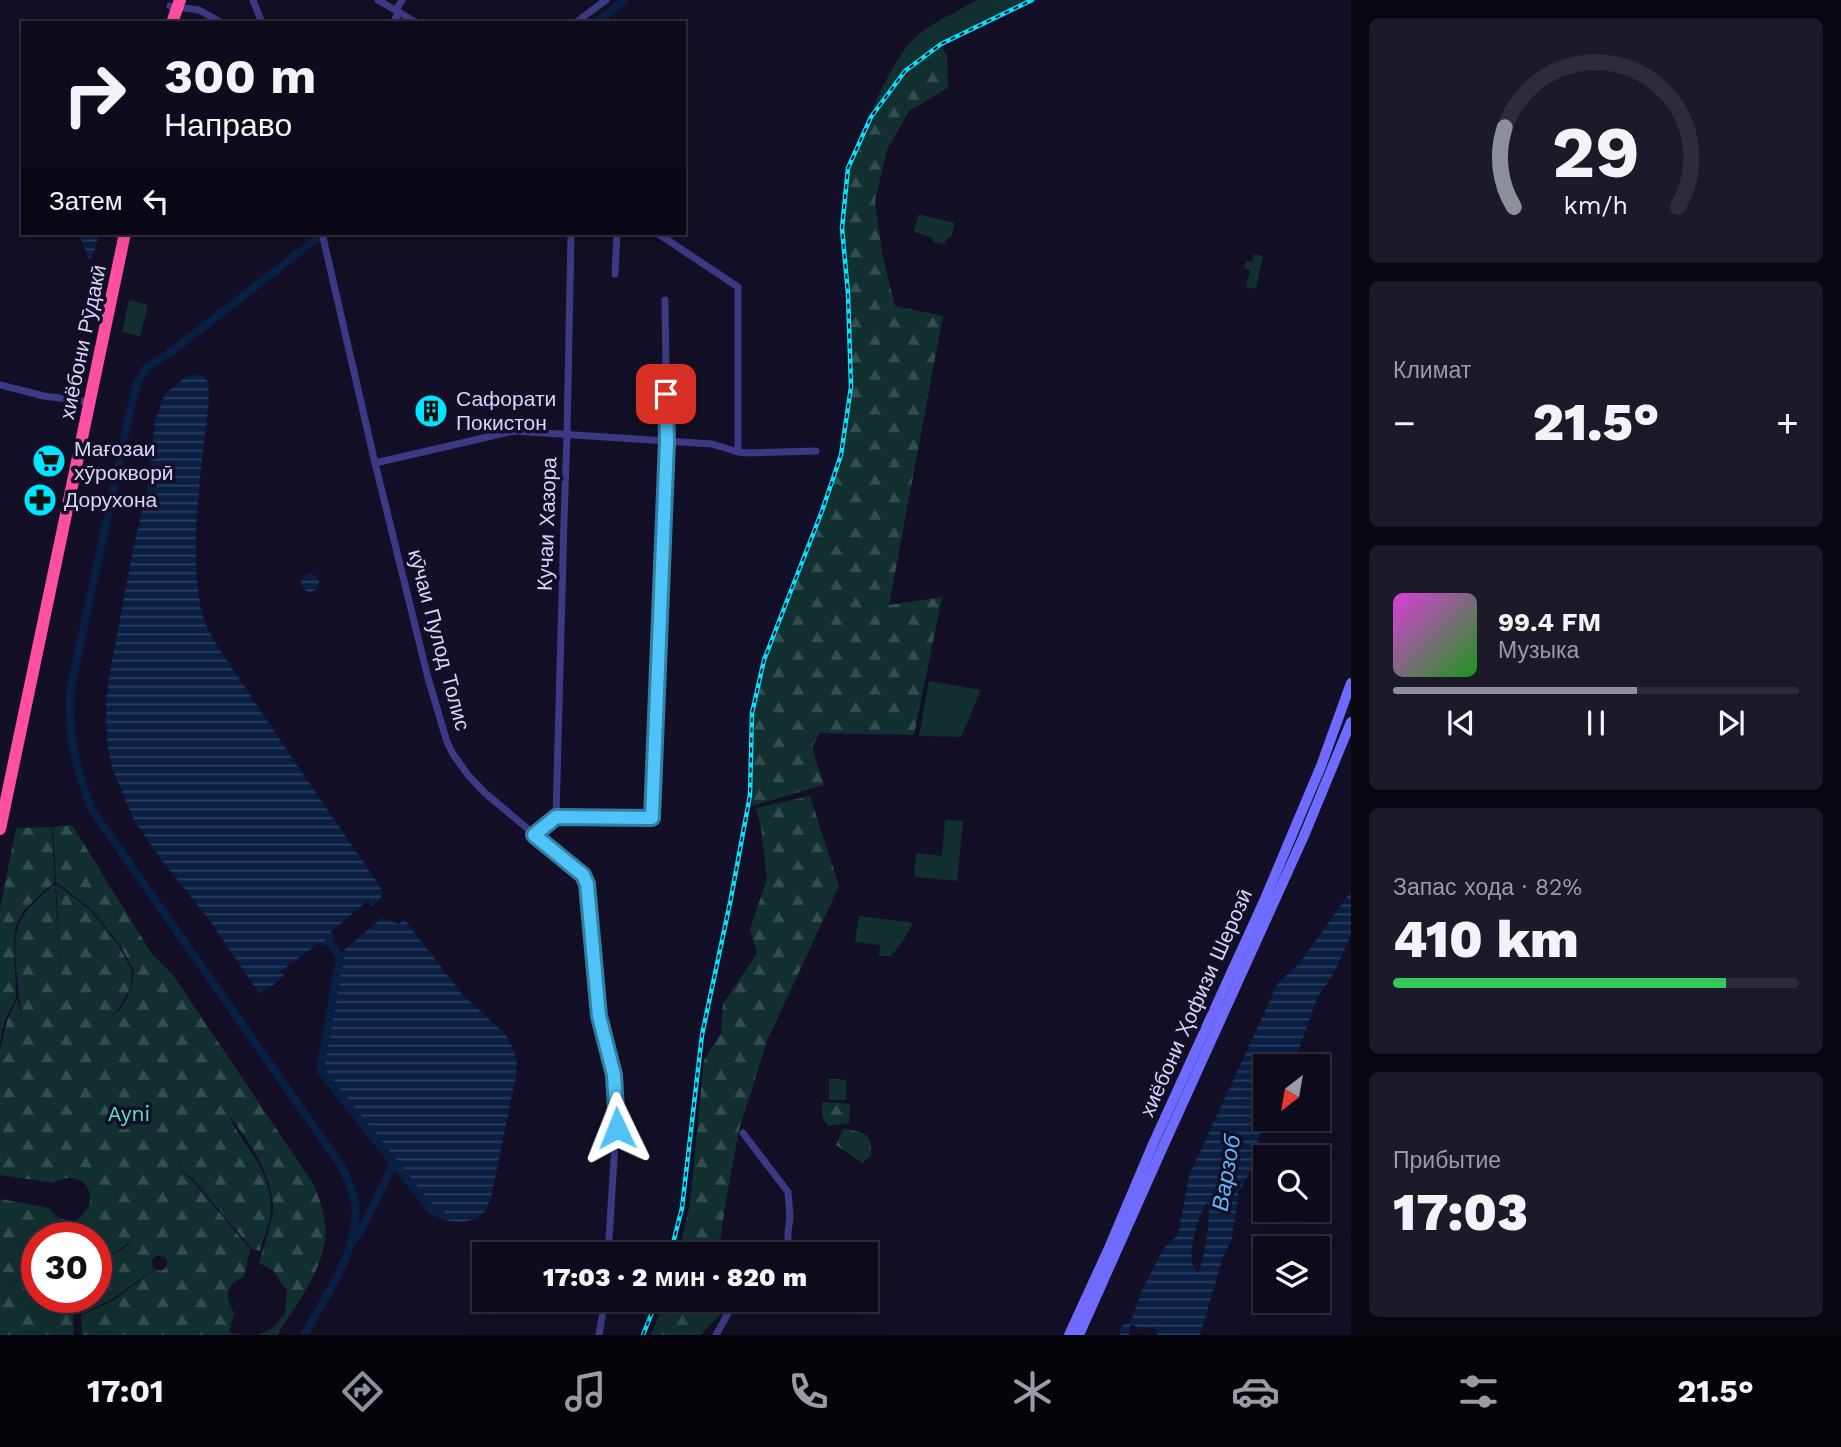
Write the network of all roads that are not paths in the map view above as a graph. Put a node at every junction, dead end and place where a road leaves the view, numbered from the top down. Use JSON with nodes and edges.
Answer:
{"nodes":[{"id":1,"x":378,"y":0,"type":"edge"},
{"id":2,"x":402,"y":0,"type":"edge"},
{"id":3,"x":255,"y":1,"type":"edge"},
{"id":4,"x":600,"y":2,"type":"edge"},
{"id":5,"x":175,"y":4,"type":"edge"},
{"id":6,"x":397,"y":11,"type":"junction"},
{"id":7,"x":219,"y":21,"type":"edge"},
{"id":8,"x":261,"y":21,"type":"edge"},
{"id":9,"x":394,"y":21,"type":"edge"},
{"id":10,"x":414,"y":21,"type":"edge"},
{"id":11,"x":577,"y":21,"type":"edge"},
{"id":12,"x":125,"y":235,"type":"edge"},
{"id":13,"x":322,"y":235,"type":"edge"},
{"id":14,"x":571,"y":235,"type":"edge"},
{"id":15,"x":617,"y":235,"type":"edge"},
{"id":16,"x":660,"y":235,"type":"edge"},
{"id":17,"x":615,"y":274,"type":"dead end"},
{"id":18,"x":665,"y":300,"type":"dead end"},
{"id":19,"x":0,"y":385,"type":"edge"},
{"id":20,"x":90,"y":402,"type":"junction"},
{"id":21,"x":567,"y":435,"type":"junction"},
{"id":22,"x":667,"y":441,"type":"junction"},
{"id":23,"x":816,"y":451,"type":"dead end"},
{"id":24,"x":738,"y":452,"type":"junction"},
{"id":25,"x":375,"y":463,"type":"junction"},
{"id":26,"x":1351,"y":683,"type":"edge"},
{"id":27,"x":1351,"y":722,"type":"edge"},
{"id":28,"x":556,"y":817,"type":"junction"},
{"id":29,"x":0,"y":829,"type":"edge"},
{"id":30,"x":534,"y":835,"type":"junction"},
{"id":31,"x":743,"y":1133,"type":"dead end"},
{"id":32,"x":609,"y":1242,"type":"edge"},
{"id":33,"x":788,"y":1242,"type":"edge"},
{"id":34,"x":603,"y":1312,"type":"edge"},
{"id":35,"x":729,"y":1312,"type":"edge"},
{"id":36,"x":599,"y":1335,"type":"edge"},
{"id":37,"x":716,"y":1335,"type":"edge"},
{"id":38,"x":1069,"y":1335,"type":"edge"},
{"id":39,"x":1080,"y":1335,"type":"edge"}],
"edges":[{"from":1,"to":6,"type":"street"},
{"from":2,"to":6,"type":"street"},
{"from":3,"to":8,"type":"street"},
{"from":4,"to":11,"type":"street"},
{"from":5,"to":7,"type":"street"},
{"from":6,"to":9,"type":"street"},
{"from":6,"to":10,"type":"street"},
{"from":12,"to":20,"type":"highway","name":"хиёбони Рӯдакӣ"},
{"from":13,"to":25,"type":"street","name":"кӯчаи Пулод Толис"},
{"from":14,"to":21,"type":"street","name":"Кучаи Хазора"},
{"from":15,"to":17,"type":"street"},
{"from":16,"to":24,"type":"street"},
{"from":18,"to":22,"type":"street"},
{"from":19,"to":20,"type":"street"},
{"from":20,"to":29,"type":"highway","name":"хиёбони Рӯдакӣ"},
{"from":21,"to":22,"type":"street"},
{"from":21,"to":25,"type":"street"},
{"from":21,"to":28,"type":"street","name":"Кучаи Хазора"},
{"from":22,"to":24,"type":"street"},
{"from":22,"to":28,"type":"street"},
{"from":23,"to":24,"type":"street"},
{"from":25,"to":30,"type":"street","name":"кӯчаи Пулод Толис"},
{"from":26,"to":38,"type":"main road","name":"хиёбони Ҳофизи Шерозӣ"},
{"from":27,"to":39,"type":"main road","name":"хиёбони Ҳофизи Шерозӣ"},
{"from":28,"to":30,"type":"street"},
{"from":30,"to":32,"type":"street","name":"кӯчаи Пулод Толис"},
{"from":31,"to":33,"type":"street"},
{"from":34,"to":36,"type":"street"},
{"from":35,"to":37,"type":"street"}]}
